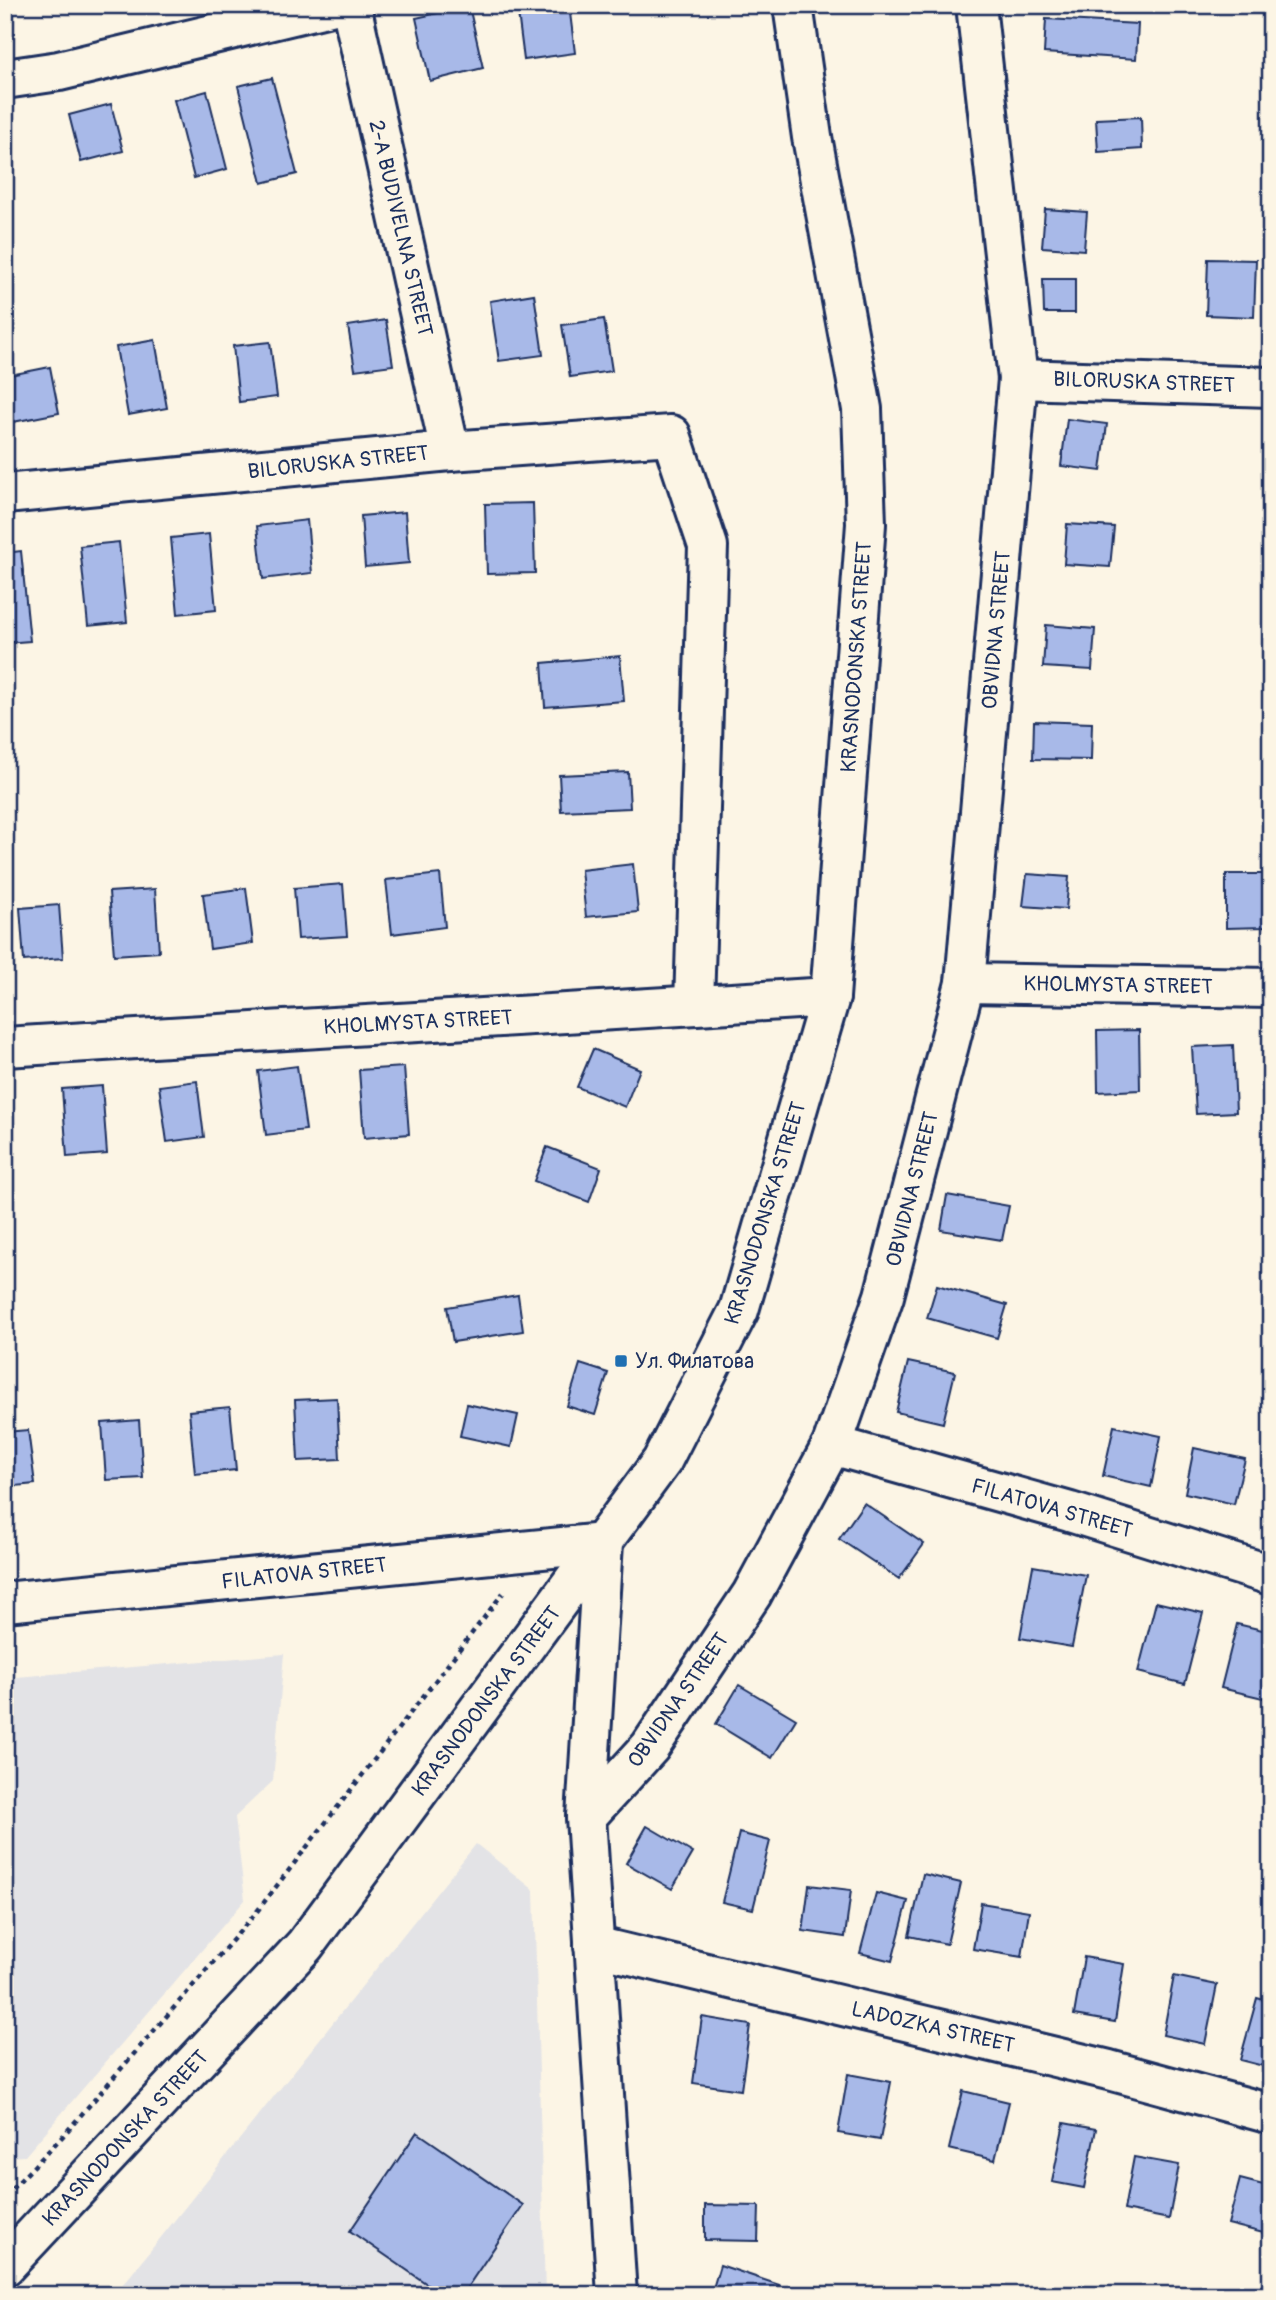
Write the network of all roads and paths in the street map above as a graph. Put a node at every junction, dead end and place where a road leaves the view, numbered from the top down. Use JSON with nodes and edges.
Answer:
{"nodes":[{"id":1,"x":334,"y":5,"type":"edge"},
{"id":2,"x":351,"y":5,"type":"edge"},
{"id":3,"x":793,"y":5,"type":"edge"},
{"id":4,"x":976,"y":5,"type":"edge"},
{"id":5,"x":5,"y":79,"type":"edge"},
{"id":6,"x":1018,"y":379,"type":"junction"},
{"id":7,"x":1271,"y":387,"type":"edge"},
{"id":8,"x":450,"y":451,"type":"junction"},
{"id":9,"x":5,"y":494,"type":"edge"},
{"id":10,"x":965,"y":983,"type":"junction"},
{"id":11,"x":1271,"y":988,"type":"edge"},
{"id":12,"x":830,"y":998,"type":"junction"},
{"id":13,"x":694,"y":1005,"type":"junction"},
{"id":14,"x":5,"y":1047,"type":"edge"},
{"id":15,"x":832,"y":1445,"type":"junction"},
{"id":16,"x":603,"y":1543,"type":"junction"},
{"id":17,"x":533,"y":1550,"type":"junction"},
{"id":18,"x":1271,"y":1575,"type":"edge"},
{"id":19,"x":5,"y":1602,"type":"edge"},
{"id":20,"x":586,"y":1817,"type":"junction"},
{"id":21,"x":594,"y":1946,"type":"junction"},
{"id":22,"x":1271,"y":2114,"type":"edge"},
{"id":23,"x":5,"y":2196,"type":"edge"},
{"id":24,"x":5,"y":2266,"type":"edge"},
{"id":25,"x":617,"y":2295,"type":"edge"}],
"edges":[{"from":1,"to":5,"type":"street"},
{"from":2,"to":8,"type":"street","name":"2-A BUDIVELNA STREET"},
{"from":3,"to":12,"type":"street","name":"KRASNODONSKA STREET"},
{"from":4,"to":6,"type":"street","name":"OBVIDNA STREET"},
{"from":6,"to":7,"type":"street","name":"BILORUSKA STREET"},
{"from":6,"to":10,"type":"street","name":"OBVIDNA STREET"},
{"from":8,"to":9,"type":"street","name":"BILORUSKA STREET"},
{"from":8,"to":13,"type":"street","name":"BILORUSKA STREET"},
{"from":10,"to":11,"type":"street","name":"KHOLMYSTA STREET"},
{"from":10,"to":15,"type":"street","name":"OBVIDNA STREET"},
{"from":12,"to":13,"type":"street","name":"KHOLMYSTA STREET"},
{"from":12,"to":16,"type":"street","name":"KRASNODONSKA STREET"},
{"from":13,"to":14,"type":"street","name":"KHOLMYSTA STREET"},
{"from":15,"to":18,"type":"street","name":"FILATOVA STREET"},
{"from":15,"to":20,"type":"street","name":"OBVIDNA STREET"},
{"from":16,"to":17,"type":"street","name":"FILATOVA STREET"},
{"from":16,"to":20,"type":"street"},
{"from":16,"to":24,"type":"street","name":"KRASNODONSKA STREET"},
{"from":17,"to":19,"type":"street","name":"FILATOVA STREET"},
{"from":17,"to":23,"type":"path"},
{"from":20,"to":21,"type":"street"},
{"from":21,"to":22,"type":"street","name":"LADOZKA STREET"},
{"from":21,"to":25,"type":"street"}]}
